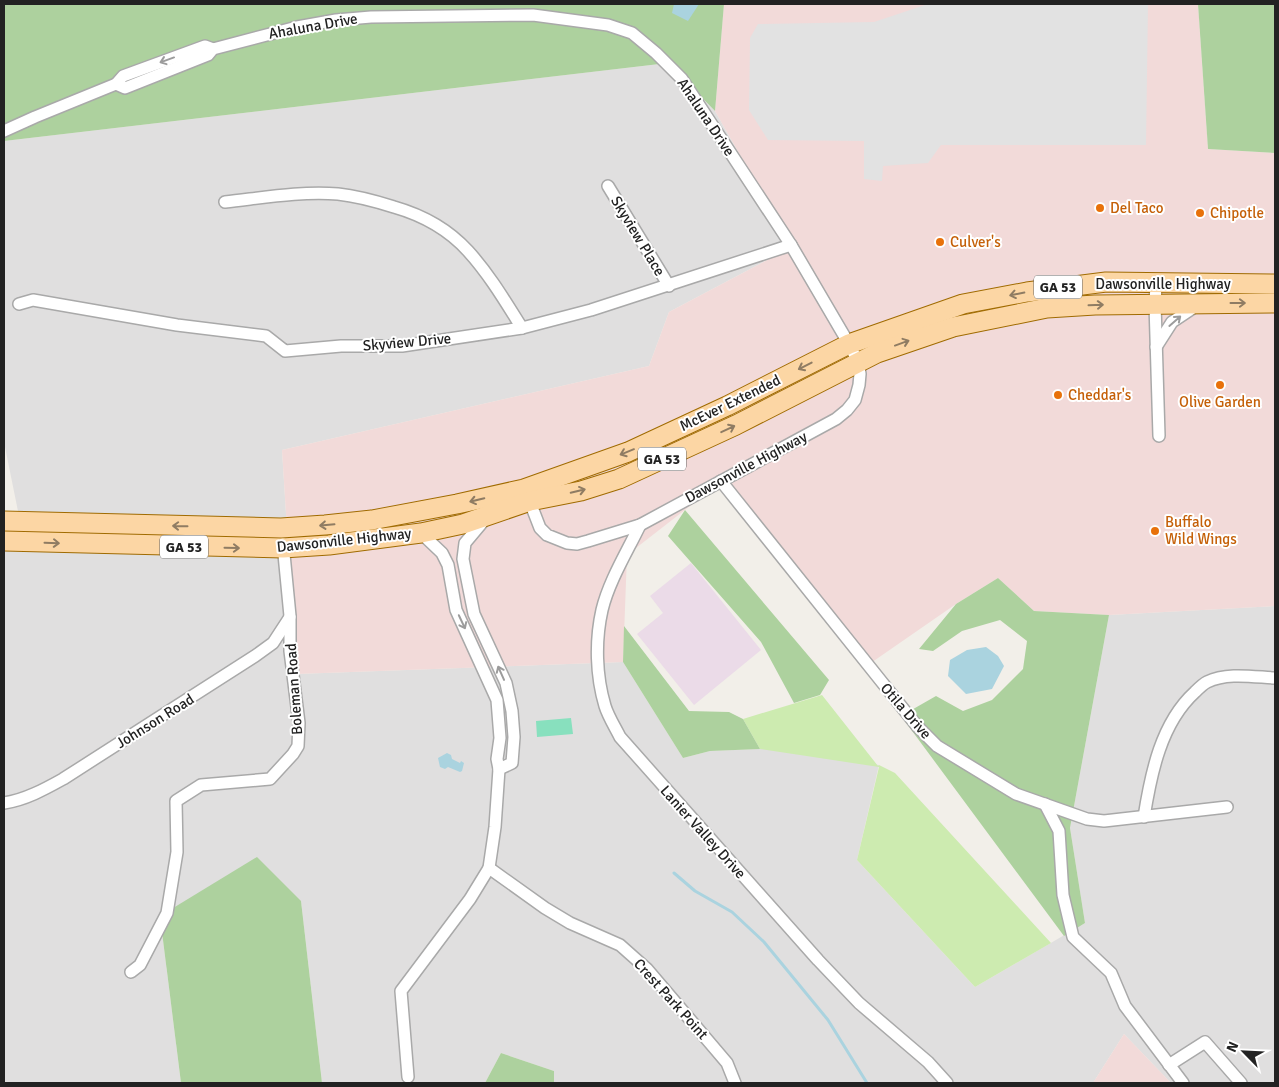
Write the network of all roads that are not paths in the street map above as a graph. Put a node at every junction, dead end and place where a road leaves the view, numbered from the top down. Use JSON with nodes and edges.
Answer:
{"nodes":[{"id":1,"x":4,"y":131,"type":"edge"},
{"id":2,"x":608,"y":186,"type":"dead end"},
{"id":3,"x":225,"y":202,"type":"dead end"},
{"id":4,"x":791,"y":245,"type":"junction"},
{"id":5,"x":1156,"y":284,"type":"junction"},
{"id":6,"x":1275,"y":284,"type":"edge"},
{"id":7,"x":669,"y":286,"type":"junction"},
{"id":8,"x":1203,"y":303,"type":"junction"},
{"id":9,"x":1275,"y":303,"type":"edge"},
{"id":10,"x":19,"y":304,"type":"dead end"},
{"id":11,"x":1155,"y":304,"type":"junction"},
{"id":12,"x":522,"y":328,"type":"junction"},
{"id":13,"x":849,"y":344,"type":"junction"},
{"id":14,"x":1156,"y":347,"type":"junction"},
{"id":15,"x":858,"y":362,"type":"junction"},
{"id":16,"x":1159,"y":436,"type":"dead end"},
{"id":17,"x":721,"y":481,"type":"junction"},
{"id":18,"x":527,"y":495,"type":"junction"},
{"id":19,"x":489,"y":515,"type":"junction"},
{"id":20,"x":4,"y":522,"type":"edge"},
{"id":21,"x":640,"y":525,"type":"junction"},
{"id":22,"x":281,"y":528,"type":"junction"},
{"id":23,"x":421,"y":533,"type":"junction"},
{"id":24,"x":4,"y":542,"type":"edge"},
{"id":25,"x":283,"y":548,"type":"junction"},
{"id":26,"x":468,"y":584,"type":"junction"},
{"id":27,"x":452,"y":588,"type":"junction"},
{"id":28,"x":290,"y":616,"type":"junction"},
{"id":29,"x":1275,"y":678,"type":"edge"},
{"id":30,"x":507,"y":690,"type":"junction"},
{"id":31,"x":495,"y":695,"type":"junction"},
{"id":32,"x":507,"y":737,"type":"junction"},
{"id":33,"x":4,"y":803,"type":"edge"},
{"id":34,"x":1045,"y":804,"type":"junction"},
{"id":35,"x":1227,"y":807,"type":"dead end"},
{"id":36,"x":1144,"y":817,"type":"junction"},
{"id":37,"x":489,"y":868,"type":"junction"},
{"id":38,"x":131,"y":972,"type":"dead end"},
{"id":39,"x":1169,"y":1065,"type":"junction"},
{"id":40,"x":408,"y":1077,"type":"dead end"},
{"id":41,"x":735,"y":1083,"type":"edge"},
{"id":42,"x":947,"y":1083,"type":"edge"},
{"id":43,"x":1183,"y":1083,"type":"edge"},
{"id":44,"x":1241,"y":1083,"type":"edge"}],
"edges":[{"from":1,"to":4,"type":"street","name":"Ahaluna Drive"},
{"from":2,"to":7,"type":"street","name":"Skyview Place"},
{"from":3,"to":12,"type":"street"},
{"from":4,"to":7,"type":"street","name":"Skyview Drive"},
{"from":4,"to":13,"type":"street","name":"Ahaluna Drive"},
{"from":5,"to":6,"type":"main road","name":"Dawsonville Highway","number":"GA 53"},
{"from":5,"to":11,"type":"street"},
{"from":5,"to":13,"type":"main road","name":"Dawsonville Highway","number":"GA 53","one_way":true},
{"from":7,"to":12,"type":"street","name":"Skyview Drive"},
{"from":8,"to":9,"type":"main road","name":"Dawsonville Highway","number":"GA 53","one_way":true},
{"from":8,"to":11,"type":"main road","name":"Dawsonville Highway","number":"GA 53"},
{"from":14,"to":8,"type":"street","one_way":true},
{"from":10,"to":12,"type":"street","name":"Skyview Drive"},
{"from":11,"to":14,"type":"street"},
{"from":15,"to":11,"type":"main road","name":"Dawsonville Highway","number":"GA 53","one_way":true},
{"from":13,"to":15,"type":"street","name":"Ahaluna Drive"},
{"from":13,"to":18,"type":"main road","name":"McEver Extended","number":"GA 53","one_way":true},
{"from":14,"to":16,"type":"street"},
{"from":15,"to":17,"type":"street","name":"Dawsonville Highway"},
{"from":18,"to":15,"type":"main road","name":"Dawsonville Highway","number":"GA 53","one_way":true},
{"from":17,"to":21,"type":"street","name":"Dawsonville Highway"},
{"from":17,"to":34,"type":"street","name":"Otila Drive"},
{"from":18,"to":19,"type":"main road","name":"Dawsonville Highway","number":"GA 53"},
{"from":18,"to":21,"type":"street","name":"Dawsonville Highway"},
{"from":18,"to":22,"type":"main road","name":"Dawsonville Highway","number":"GA 53","one_way":true},
{"from":19,"to":23,"type":"main road","name":"Dawsonville Highway","number":"GA 53"},
{"from":19,"to":26,"type":"street"},
{"from":22,"to":20,"type":"main road","name":"Dawsonville Highway","number":"GA 53","one_way":true},
{"from":21,"to":42,"type":"street","name":"Lanier Valley Drive"},
{"from":22,"to":25,"type":"street","name":"Boleman Road"},
{"from":23,"to":25,"type":"main road","name":"Dawsonville Highway","number":"GA 53"},
{"from":23,"to":27,"type":"street"},
{"from":24,"to":25,"type":"main road","name":"Dawsonville Highway","number":"GA 53","one_way":true},
{"from":25,"to":28,"type":"street","name":"Boleman Road"},
{"from":26,"to":27,"type":"street"},
{"from":30,"to":26,"type":"street","one_way":true},
{"from":27,"to":31,"type":"street","one_way":true},
{"from":28,"to":33,"type":"street","name":"Johnson Road"},
{"from":28,"to":38,"type":"street","name":"Boleman Road"},
{"from":29,"to":36,"type":"street"},
{"from":30,"to":31,"type":"street"},
{"from":30,"to":32,"type":"street"},
{"from":31,"to":32,"type":"street"},
{"from":32,"to":37,"type":"street"},
{"from":34,"to":36,"type":"street","name":"Otila Drive"},
{"from":34,"to":39,"type":"street"},
{"from":35,"to":36,"type":"street","name":"Otila Drive"},
{"from":37,"to":40,"type":"street"},
{"from":37,"to":41,"type":"street","name":"Crest Park Point"},
{"from":39,"to":43,"type":"street"},
{"from":39,"to":44,"type":"street"}]}
